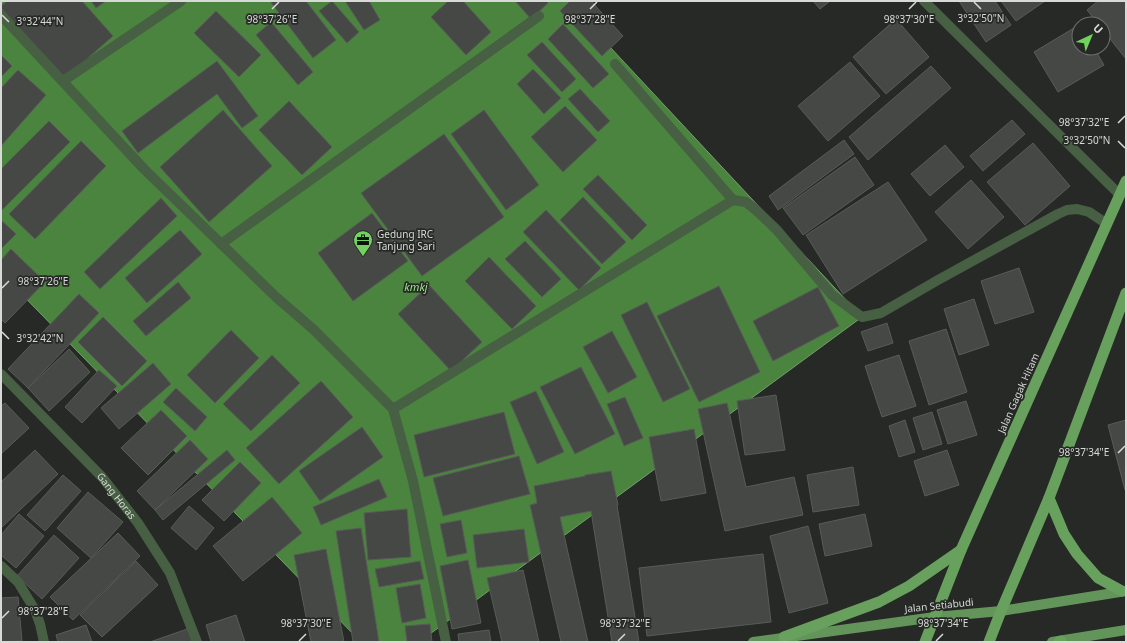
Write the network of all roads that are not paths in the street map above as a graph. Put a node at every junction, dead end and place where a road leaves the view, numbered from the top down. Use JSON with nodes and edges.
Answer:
{"nodes":[{"id":1,"x":181,"y":1,"type":"edge"},
{"id":2,"x":924,"y":1,"type":"edge"},
{"id":3,"x":1,"y":15,"type":"edge"},
{"id":4,"x":539,"y":16,"type":"dead end"},
{"id":5,"x":615,"y":64,"type":"dead end"},
{"id":6,"x":63,"y":81,"type":"junction"},
{"id":7,"x":1126,"y":181,"type":"edge"},
{"id":8,"x":1119,"y":194,"type":"junction"},
{"id":9,"x":733,"y":200,"type":"junction"},
{"id":10,"x":1106,"y":224,"type":"junction"},
{"id":11,"x":221,"y":244,"type":"junction"},
{"id":12,"x":1126,"y":293,"type":"edge"},
{"id":13,"x":1,"y":374,"type":"edge"},
{"id":14,"x":393,"y":410,"type":"junction"},
{"id":15,"x":1049,"y":498,"type":"junction"},
{"id":16,"x":961,"y":550,"type":"junction"},
{"id":17,"x":1,"y":566,"type":"edge"},
{"id":18,"x":1124,"y":591,"type":"edge"},
{"id":19,"x":1001,"y":611,"type":"junction"},
{"id":20,"x":935,"y":617,"type":"junction"},
{"id":21,"x":1126,"y":630,"type":"edge"},
{"id":22,"x":784,"y":637,"type":"junction"},
{"id":23,"x":1062,"y":641,"type":"edge"},
{"id":24,"x":44,"y":642,"type":"edge"},
{"id":25,"x":197,"y":642,"type":"edge"},
{"id":26,"x":446,"y":642,"type":"edge"},
{"id":27,"x":753,"y":642,"type":"edge"},
{"id":28,"x":925,"y":642,"type":"edge"},
{"id":29,"x":989,"y":642,"type":"edge"}],
"edges":[{"from":1,"to":6,"type":"street"},
{"from":2,"to":8,"type":"street"},
{"from":3,"to":6,"type":"street"},
{"from":4,"to":11,"type":"street"},
{"from":5,"to":9,"type":"street"},
{"from":6,"to":11,"type":"street"},
{"from":7,"to":8,"type":"highway","name":"Jalan Gagak Hitam"},
{"from":8,"to":10,"type":"highway","name":"Jalan Gagak Hitam"},
{"from":9,"to":10,"type":"street"},
{"from":9,"to":14,"type":"street"},
{"from":10,"to":16,"type":"highway","name":"Jalan Gagak Hitam"},
{"from":11,"to":14,"type":"street"},
{"from":12,"to":15,"type":"highway"},
{"from":13,"to":25,"type":"street","name":"Gang Horas"},
{"from":14,"to":26,"type":"street"},
{"from":15,"to":18,"type":"highway"},
{"from":15,"to":19,"type":"highway"},
{"from":16,"to":20,"type":"highway","name":"Jalan Gagak Hitam"},
{"from":16,"to":22,"type":"highway"},
{"from":17,"to":24,"type":"street"},
{"from":18,"to":19,"type":"main road","name":"Jalan Setiabudi"},
{"from":19,"to":20,"type":"main road","name":"Jalan Setiabudi"},
{"from":19,"to":29,"type":"highway"},
{"from":20,"to":22,"type":"main road","name":"Jalan Setiabudi"},
{"from":20,"to":28,"type":"highway","name":"Jalan Gagak Hitam"},
{"from":21,"to":23,"type":"main road"},
{"from":22,"to":27,"type":"main road","name":"Jalan Setiabudi"}]}
